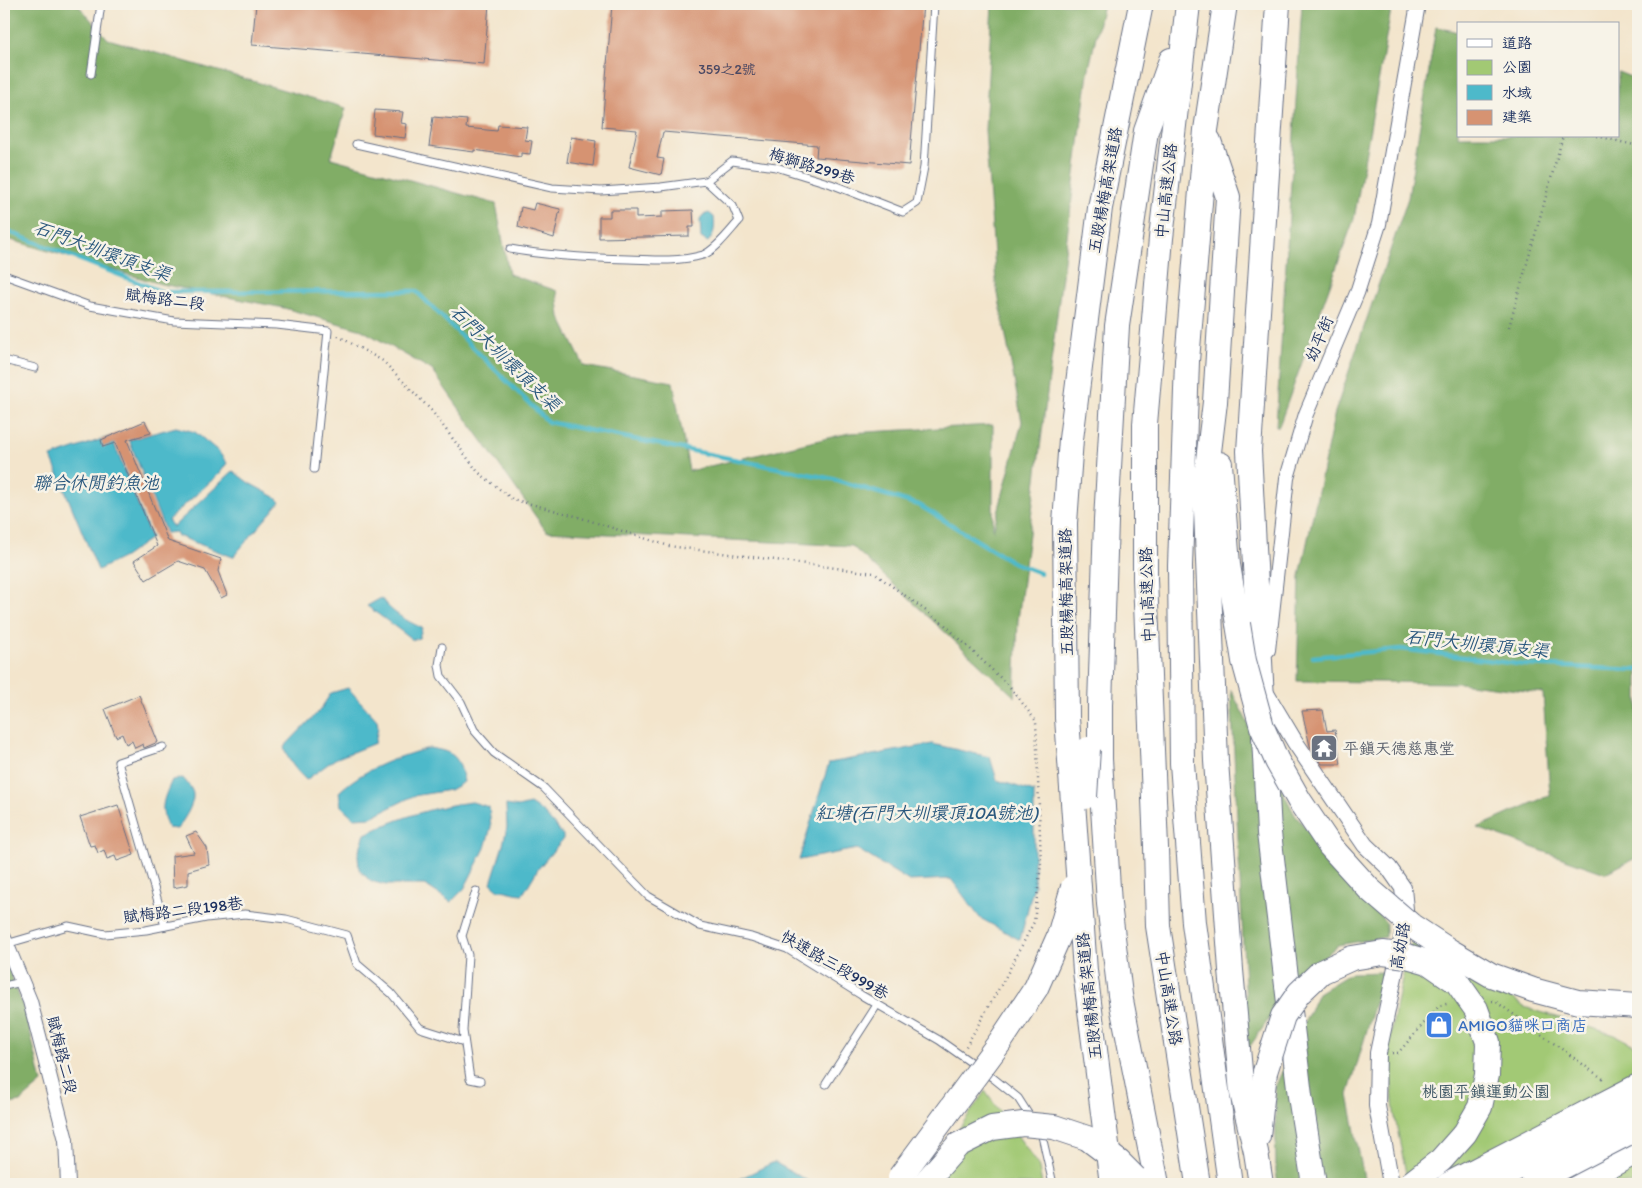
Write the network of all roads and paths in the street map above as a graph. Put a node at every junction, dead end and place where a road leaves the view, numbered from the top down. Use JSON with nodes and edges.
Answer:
{"nodes":[{"id":1,"x":101,"y":4,"type":"edge"},
{"id":2,"x":934,"y":4,"type":"edge"},
{"id":3,"x":1141,"y":4,"type":"edge"},
{"id":4,"x":1225,"y":4,"type":"edge"},
{"id":5,"x":1278,"y":4,"type":"edge"},
{"id":6,"x":1418,"y":4,"type":"edge"},
{"id":7,"x":1187,"y":12,"type":"edge"},
{"id":8,"x":91,"y":74,"type":"dead end"},
{"id":9,"x":1206,"y":130,"type":"junction"},
{"id":10,"x":1563,"y":138,"type":"edge"},
{"id":11,"x":1605,"y":138,"type":"edge"},
{"id":12,"x":356,"y":144,"type":"dead end"},
{"id":13,"x":1638,"y":146,"type":"edge"},
{"id":14,"x":706,"y":181,"type":"junction"},
{"id":15,"x":510,"y":249,"type":"dead end"},
{"id":16,"x":4,"y":275,"type":"edge"},
{"id":17,"x":1509,"y":327,"type":"dead end"},
{"id":18,"x":328,"y":331,"type":"junction"},
{"id":19,"x":4,"y":360,"type":"edge"},
{"id":20,"x":35,"y":368,"type":"dead end"},
{"id":21,"x":1215,"y":402,"type":"junction"},
{"id":22,"x":314,"y":469,"type":"dead end"},
{"id":23,"x":1106,"y":521,"type":"junction"},
{"id":24,"x":442,"y":647,"type":"dead end"},
{"id":25,"x":1264,"y":690,"type":"joint"},
{"id":26,"x":163,"y":747,"type":"dead end"},
{"id":27,"x":476,"y":891,"type":"dead end"},
{"id":28,"x":165,"y":926,"type":"junction"},
{"id":29,"x":5,"y":941,"type":"edge"},
{"id":30,"x":22,"y":982,"type":"junction"},
{"id":31,"x":4,"y":986,"type":"edge"},
{"id":32,"x":1486,"y":1001,"type":"dead end"},
{"id":33,"x":1453,"y":1002,"type":"dead end"},
{"id":34,"x":877,"y":1005,"type":"junction"},
{"id":35,"x":1638,"y":1006,"type":"edge"},
{"id":36,"x":464,"y":1042,"type":"junction"},
{"id":37,"x":1378,"y":1053,"type":"junction"},
{"id":38,"x":961,"y":1056,"type":"junction"},
{"id":39,"x":480,"y":1081,"type":"dead end"},
{"id":40,"x":826,"y":1084,"type":"dead end"},
{"id":41,"x":1611,"y":1084,"type":"dead end"},
{"id":42,"x":1638,"y":1085,"type":"edge"},
{"id":43,"x":1638,"y":1108,"type":"edge"},
{"id":44,"x":1638,"y":1130,"type":"edge"},
{"id":45,"x":1256,"y":1152,"type":"junction"},
{"id":46,"x":1638,"y":1152,"type":"edge"},
{"id":47,"x":897,"y":1182,"type":"edge"},
{"id":48,"x":1143,"y":1182,"type":"edge"},
{"id":49,"x":68,"y":1184,"type":"edge"},
{"id":50,"x":924,"y":1184,"type":"edge"},
{"id":51,"x":1053,"y":1184,"type":"edge"},
{"id":52,"x":1112,"y":1184,"type":"edge"},
{"id":53,"x":1198,"y":1184,"type":"edge"},
{"id":54,"x":1230,"y":1184,"type":"edge"},
{"id":55,"x":1261,"y":1184,"type":"edge"},
{"id":56,"x":1314,"y":1184,"type":"edge"},
{"id":57,"x":1391,"y":1184,"type":"edge"},
{"id":58,"x":1410,"y":1184,"type":"edge"},
{"id":59,"x":1447,"y":1184,"type":"edge"},
{"id":60,"x":1488,"y":1184,"type":"edge"},
{"id":61,"x":1532,"y":1184,"type":"edge"},
{"id":62,"x":1578,"y":1184,"type":"edge"}],
"edges":[{"from":1,"to":8,"type":"lane"},
{"from":2,"to":14,"type":"lane","name":"梅獅路299巷"},
{"from":3,"to":52,"type":"highway","name":"五股楊梅高架道路","bridge":true},
{"from":4,"to":9,"type":"highway","name":"中山高速公路"},
{"from":5,"to":56,"type":"highway","bridge":true},
{"from":6,"to":25,"type":"street","name":"幼平街"},
{"from":7,"to":23,"type":"highway"},
{"from":7,"to":53,"type":"highway","name":"中山高速公路"},
{"from":9,"to":21,"type":"highway"},
{"from":9,"to":54,"type":"highway","name":"中山高速公路"},
{"from":10,"to":17,"type":"path"},
{"from":11,"to":13,"type":"path"},
{"from":12,"to":14,"type":"lane","name":"梅獅路299巷"},
{"from":14,"to":15,"type":"lane"},
{"from":16,"to":18,"type":"lane","name":"賦梅路二段"},
{"from":18,"to":22,"type":"lane"},
{"from":18,"to":38,"type":"path"},
{"from":19,"to":20,"type":"lane"},
{"from":21,"to":35,"type":"highway","bridge":true},
{"from":21,"to":45,"type":"highway"},
{"from":23,"to":47,"type":"highway","bridge":true},
{"from":23,"to":48,"type":"highway"},
{"from":24,"to":34,"type":"lane","name":"快速路三段999巷"},
{"from":25,"to":37,"type":"street","name":"高幼路"},
{"from":26,"to":28,"type":"lane"},
{"from":27,"to":36,"type":"lane"},
{"from":28,"to":29,"type":"lane","name":"賦梅路二段198巷"},
{"from":28,"to":36,"type":"lane","name":"賦梅路二段198巷"},
{"from":29,"to":30,"type":"street","name":"賦梅路二段"},
{"from":30,"to":31,"type":"lane"},
{"from":30,"to":49,"type":"street","name":"賦梅路二段"},
{"from":32,"to":41,"type":"path"},
{"from":33,"to":37,"type":"path"},
{"from":34,"to":38,"type":"lane","name":"快速路三段999巷"},
{"from":34,"to":40,"type":"lane"},
{"from":36,"to":39,"type":"lane"},
{"from":37,"to":57,"type":"street","name":"高幼路"},
{"from":38,"to":51,"type":"lane","name":"快速路三段999巷"},
{"from":42,"to":59,"type":"highway","bridge":true},
{"from":43,"to":60,"type":"highway","bridge":true},
{"from":44,"to":61,"type":"highway","bridge":true},
{"from":45,"to":55,"type":"highway"},
{"from":45,"to":58,"type":"highway","bridge":true},
{"from":46,"to":62,"type":"highway"},
{"from":48,"to":50,"type":"highway","bridge":true}]}
